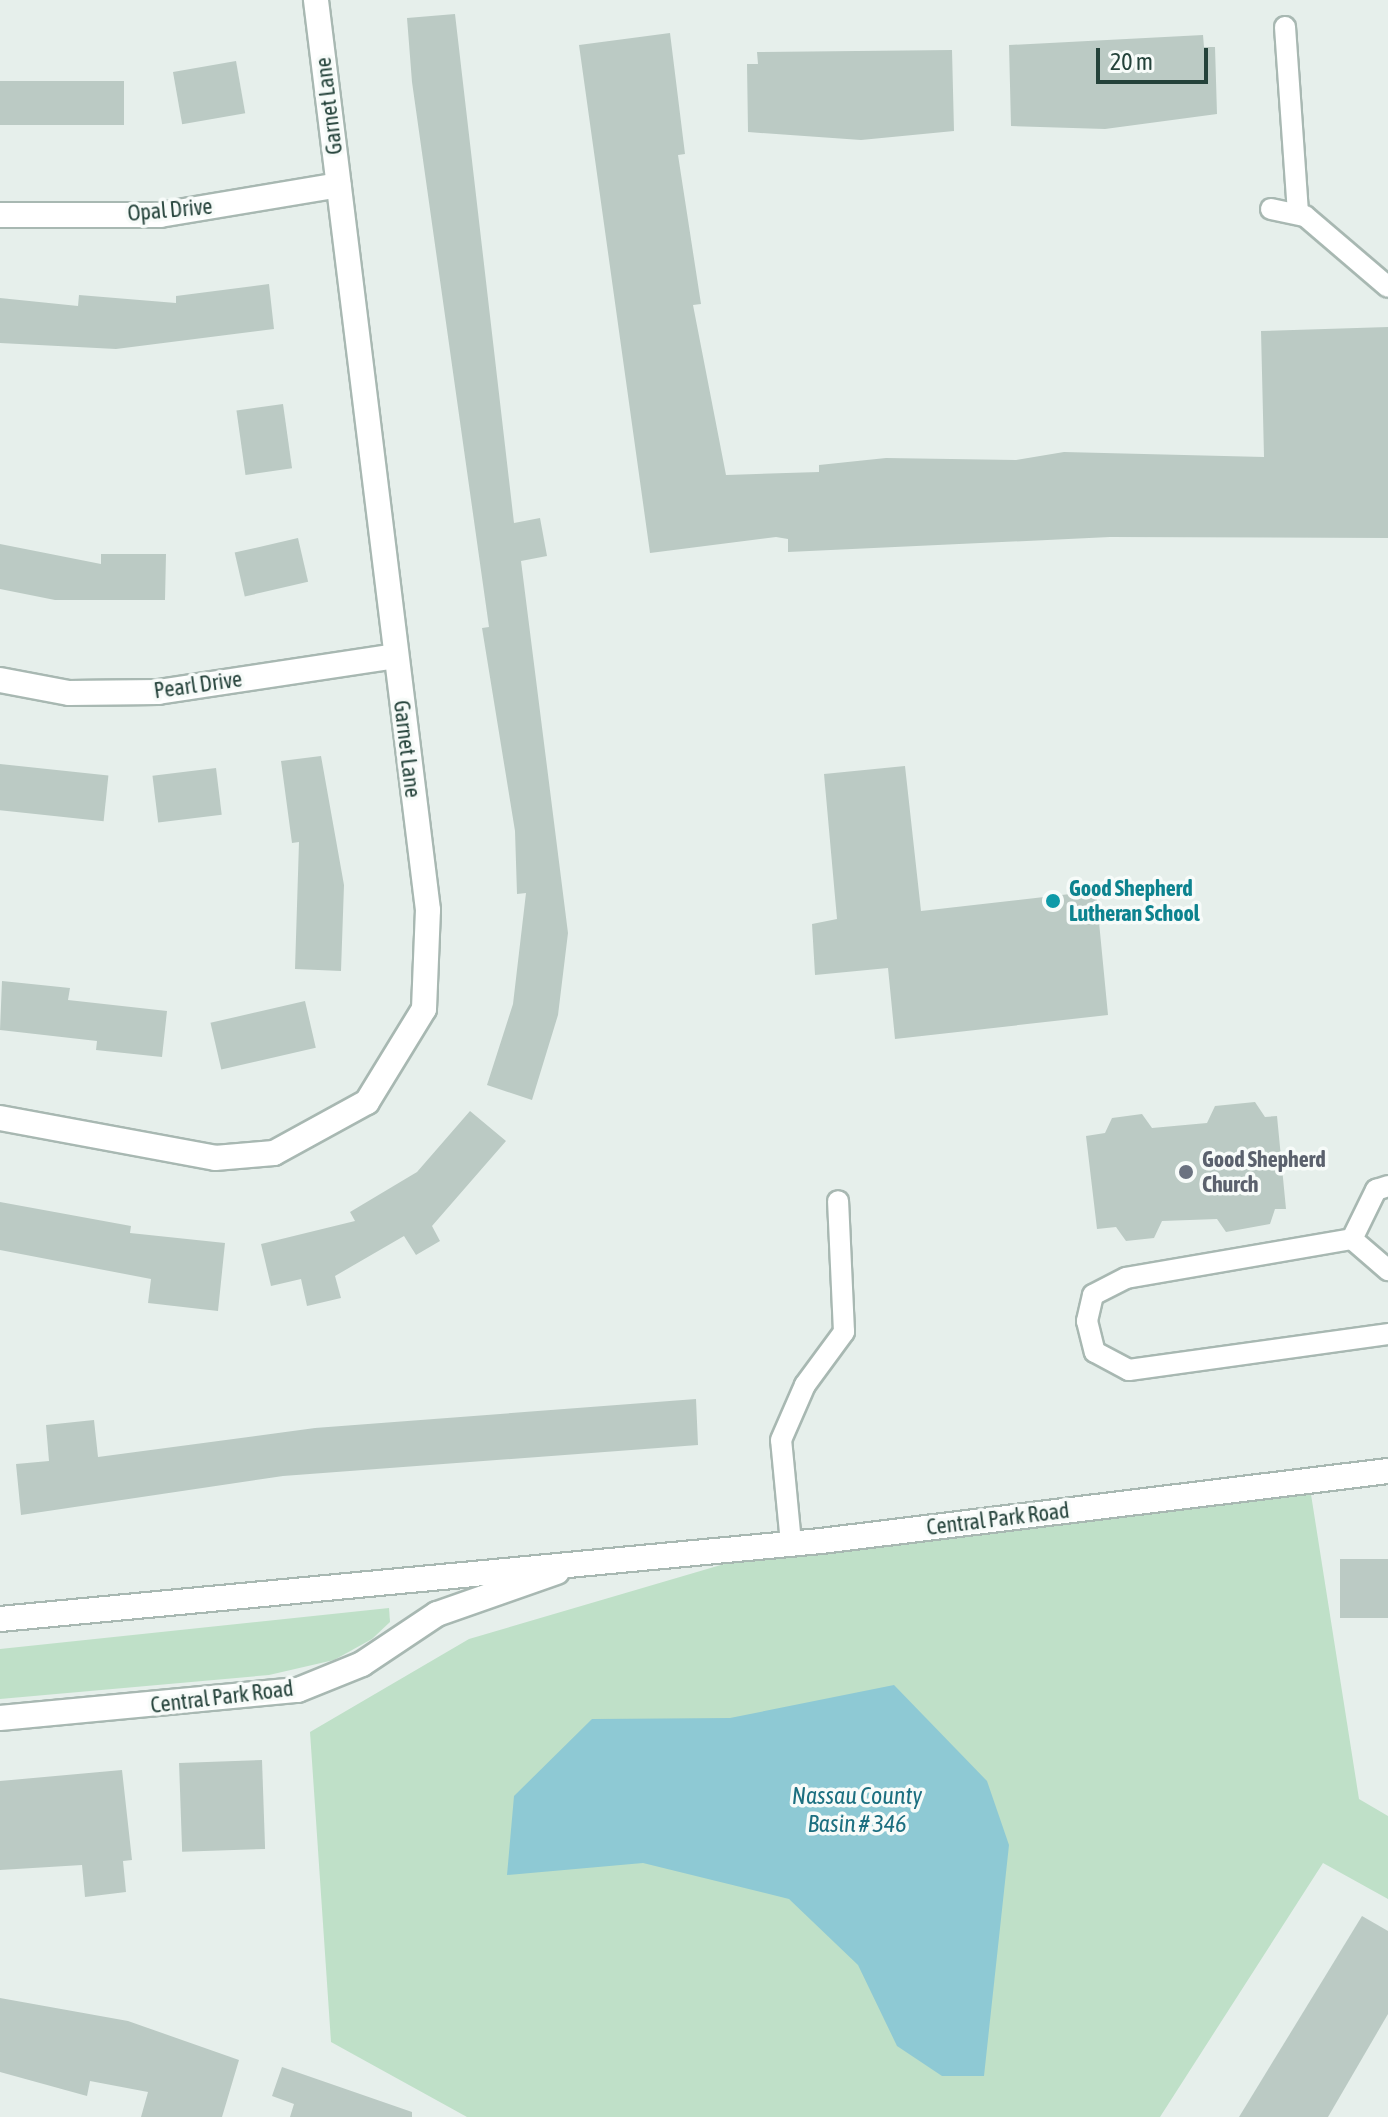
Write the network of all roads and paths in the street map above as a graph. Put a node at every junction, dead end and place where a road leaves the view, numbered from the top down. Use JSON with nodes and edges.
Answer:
{"nodes":[{"id":1,"x":316,"y":0,"type":"edge"},
{"id":2,"x":1285,"y":27,"type":"dead end"},
{"id":3,"x":339,"y":185,"type":"junction"},
{"id":4,"x":1271,"y":209,"type":"dead end"},
{"id":5,"x":1298,"y":214,"type":"junction"},
{"id":6,"x":0,"y":215,"type":"edge"},
{"id":7,"x":1388,"y":287,"type":"edge"},
{"id":8,"x":395,"y":656,"type":"junction"},
{"id":9,"x":0,"y":680,"type":"edge"},
{"id":10,"x":0,"y":1118,"type":"edge"},
{"id":11,"x":1388,"y":1186,"type":"edge"},
{"id":12,"x":838,"y":1201,"type":"dead end"},
{"id":13,"x":1352,"y":1239,"type":"junction"},
{"id":14,"x":1388,"y":1270,"type":"edge"},
{"id":15,"x":1388,"y":1334,"type":"edge"},
{"id":16,"x":1388,"y":1471,"type":"edge"},
{"id":17,"x":791,"y":1543,"type":"junction"},
{"id":18,"x":607,"y":1559,"type":"junction"},
{"id":19,"x":0,"y":1619,"type":"edge"},
{"id":20,"x":0,"y":1718,"type":"edge"}],
"edges":[{"from":1,"to":3,"type":"street","name":"Garnet Lane"},
{"from":2,"to":5,"type":"lane"},
{"from":3,"to":6,"type":"street","name":"Opal Drive"},
{"from":3,"to":8,"type":"street","name":"Garnet Lane"},
{"from":4,"to":5,"type":"lane"},
{"from":5,"to":7,"type":"lane"},
{"from":8,"to":9,"type":"street","name":"Pearl Drive"},
{"from":8,"to":10,"type":"street","name":"Garnet Lane"},
{"from":11,"to":13,"type":"lane"},
{"from":12,"to":17,"type":"lane"},
{"from":13,"to":14,"type":"lane"},
{"from":13,"to":15,"type":"lane"},
{"from":16,"to":17,"type":"street","name":"Central Park Road"},
{"from":17,"to":18,"type":"street","name":"Central Park Road"},
{"from":18,"to":19,"type":"street","name":"Central Park Road"},
{"from":18,"to":20,"type":"street","name":"Central Park Road"}]}
